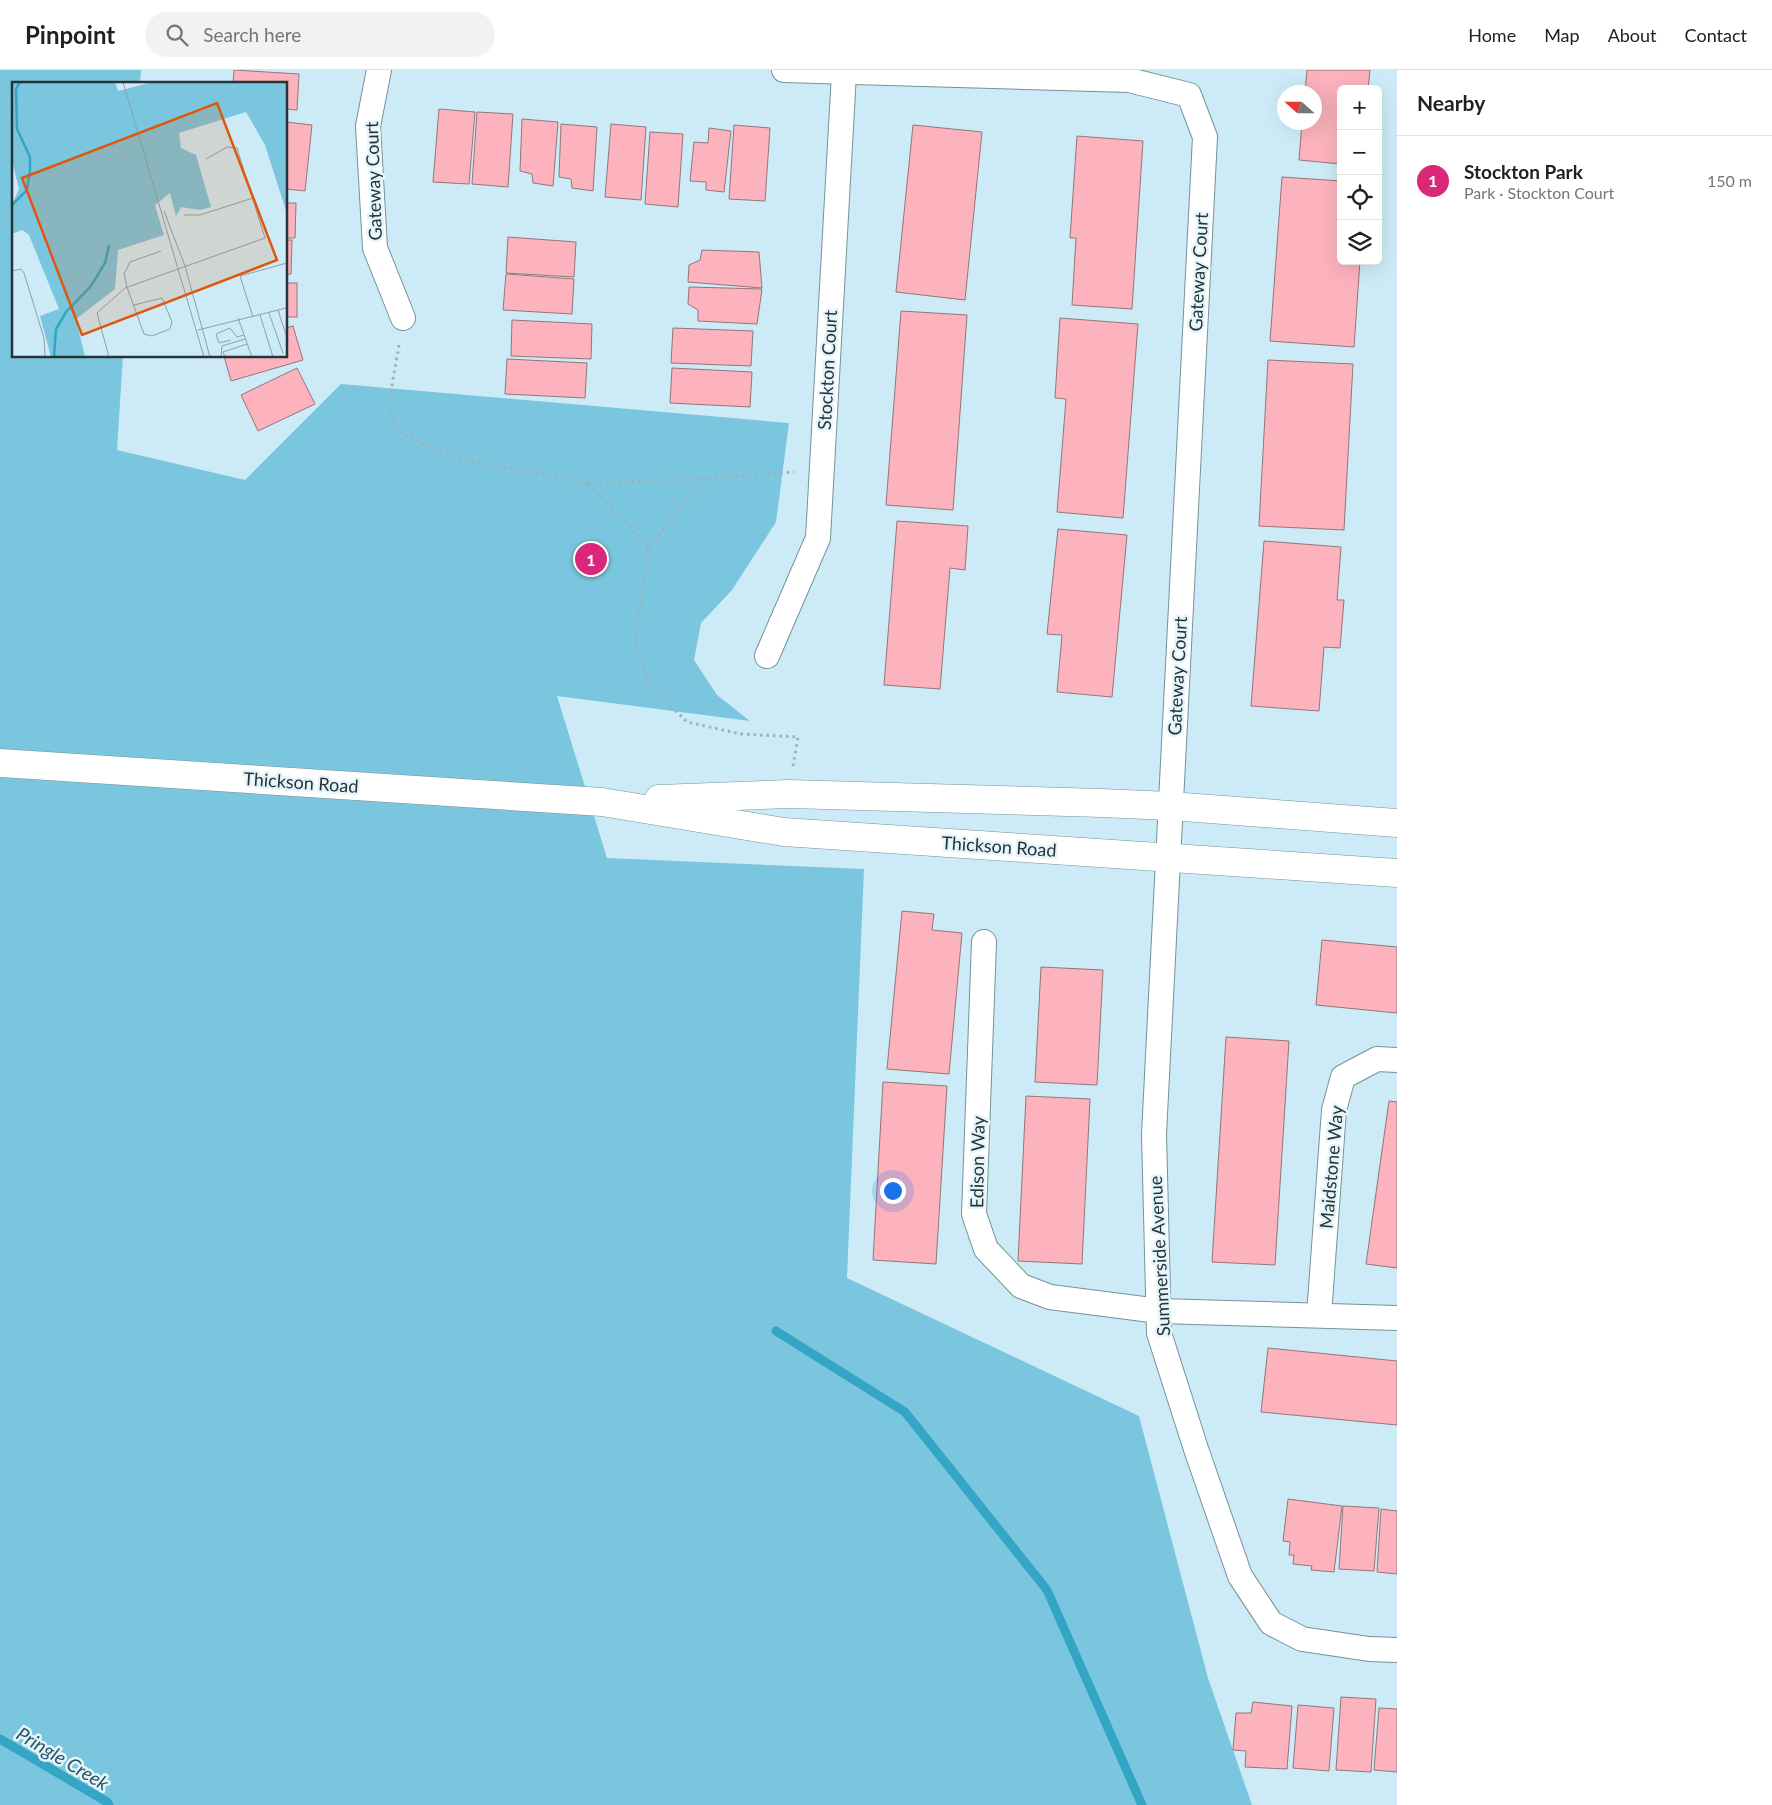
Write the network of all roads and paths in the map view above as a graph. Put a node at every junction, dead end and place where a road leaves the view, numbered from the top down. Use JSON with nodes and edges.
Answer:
{"nodes":[{"id":1,"x":379,"y":70,"type":"edge"},
{"id":2,"x":784,"y":70,"type":"edge"},
{"id":3,"x":844,"y":73,"type":"junction"},
{"id":4,"x":403,"y":318,"type":"joint"},
{"id":5,"x":822,"y":470,"type":"junction"},
{"id":6,"x":702,"y":479,"type":"junction"},
{"id":7,"x":589,"y":483,"type":"junction"},
{"id":8,"x":650,"y":548,"type":"junction"},
{"id":9,"x":767,"y":656,"type":"dead end"},
{"id":10,"x":0,"y":763,"type":"edge"},
{"id":11,"x":789,"y":794,"type":"junction"},
{"id":12,"x":602,"y":802,"type":"junction"},
{"id":13,"x":1170,"y":806,"type":"junction"},
{"id":14,"x":1397,"y":823,"type":"edge"},
{"id":15,"x":1168,"y":857,"type":"junction"},
{"id":16,"x":1397,"y":873,"type":"edge"},
{"id":17,"x":984,"y":942,"type":"dead end"},
{"id":18,"x":1397,"y":1060,"type":"edge"},
{"id":19,"x":1159,"y":1311,"type":"junction"},
{"id":20,"x":1319,"y":1315,"type":"junction"},
{"id":21,"x":1397,"y":1318,"type":"edge"},
{"id":22,"x":1397,"y":1650,"type":"edge"}],
"edges":[{"from":1,"to":4,"type":"street","name":"Gateway Court"},
{"from":2,"to":3,"type":"street","name":"Gateway Court"},
{"from":3,"to":5,"type":"street","name":"Stockton Court"},
{"from":3,"to":13,"type":"street","name":"Gateway Court"},
{"from":4,"to":7,"type":"path"},
{"from":5,"to":6,"type":"path"},
{"from":5,"to":9,"type":"street","name":"Stockton Court"},
{"from":6,"to":7,"type":"path"},
{"from":6,"to":8,"type":"path"},
{"from":7,"to":8,"type":"path"},
{"from":8,"to":11,"type":"path"},
{"from":10,"to":12,"type":"main road","name":"Thickson Road"},
{"from":11,"to":12,"type":"main road","name":"Thickson Road"},
{"from":11,"to":13,"type":"main road","name":"Thickson Road"},
{"from":12,"to":15,"type":"main road","name":"Thickson Road"},
{"from":13,"to":14,"type":"main road","name":"Thickson Road"},
{"from":13,"to":15,"type":"street","name":"Gateway Court"},
{"from":15,"to":16,"type":"main road","name":"Thickson Road"},
{"from":15,"to":19,"type":"street","name":"Summerside Avenue"},
{"from":17,"to":19,"type":"street","name":"Edison Way"},
{"from":18,"to":20,"type":"street","name":"Maidstone Way"},
{"from":19,"to":20,"type":"street"},
{"from":19,"to":22,"type":"street","name":"Summerside Avenue"},
{"from":20,"to":21,"type":"street"}]}
